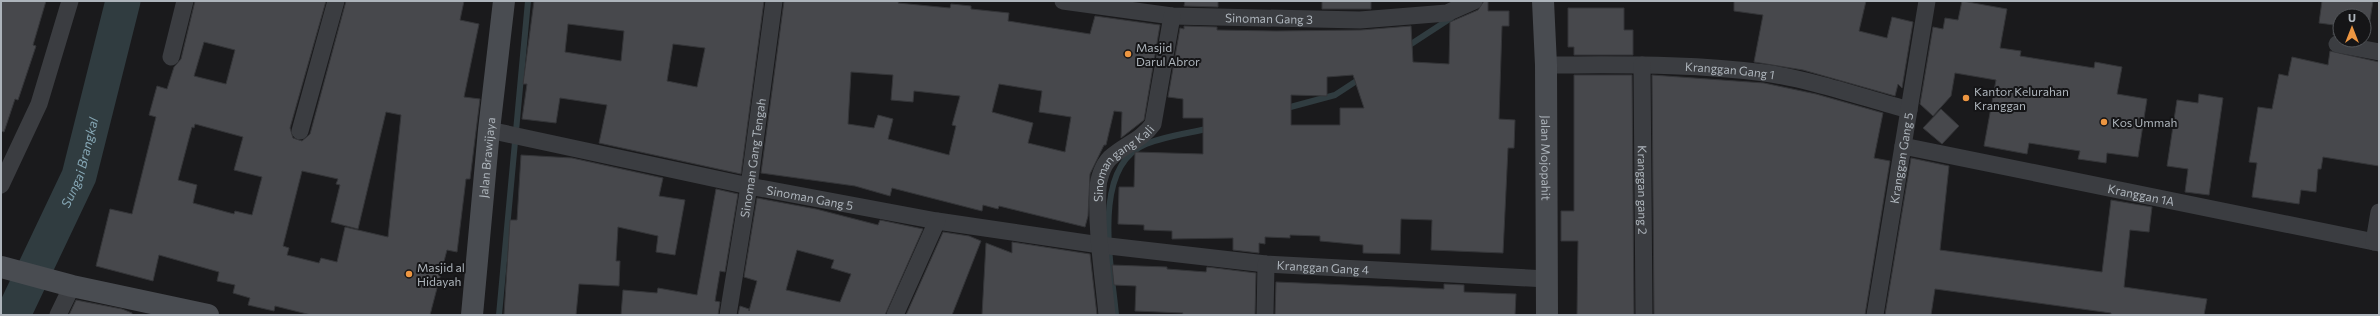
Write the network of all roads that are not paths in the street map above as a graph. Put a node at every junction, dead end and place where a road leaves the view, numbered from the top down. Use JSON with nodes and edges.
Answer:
{"nodes":[{"id":1,"x":70,"y":1,"type":"edge"},
{"id":2,"x":185,"y":1,"type":"edge"},
{"id":3,"x":336,"y":1,"type":"edge"},
{"id":4,"x":504,"y":1,"type":"edge"},
{"id":5,"x":774,"y":1,"type":"edge"},
{"id":6,"x":1063,"y":1,"type":"edge"},
{"id":7,"x":1474,"y":1,"type":"edge"},
{"id":8,"x":1543,"y":1,"type":"edge"},
{"id":9,"x":1927,"y":1,"type":"edge"},
{"id":10,"x":1121,"y":5,"type":"edge"},
{"id":11,"x":1172,"y":16,"type":"junction"},
{"id":12,"x":2358,"y":48,"type":"edge"},
{"id":13,"x":2379,"y":52,"type":"edge"},
{"id":14,"x":171,"y":57,"type":"dead end"},
{"id":15,"x":1546,"y":65,"type":"junction"},
{"id":16,"x":1642,"y":65,"type":"junction"},
{"id":17,"x":1909,"y":110,"type":"junction"},
{"id":18,"x":300,"y":131,"type":"dead end"},
{"id":19,"x":507,"y":135,"type":"junction"},
{"id":20,"x":1903,"y":146,"type":"junction"},
{"id":21,"x":1,"y":185,"type":"edge"},
{"id":22,"x":749,"y":186,"type":"junction"},
{"id":23,"x":2379,"y":212,"type":"edge"},
{"id":24,"x":937,"y":221,"type":"junction"},
{"id":25,"x":2377,"y":242,"type":"edge"},
{"id":26,"x":1100,"y":245,"type":"junction"},
{"id":27,"x":1266,"y":264,"type":"junction"},
{"id":28,"x":1,"y":267,"type":"edge"},
{"id":29,"x":1547,"y":279,"type":"junction"},
{"id":30,"x":68,"y":285,"type":"junction"},
{"id":31,"x":58,"y":315,"type":"edge"},
{"id":32,"x":208,"y":315,"type":"edge"},
{"id":33,"x":472,"y":315,"type":"edge"},
{"id":34,"x":728,"y":315,"type":"edge"},
{"id":35,"x":895,"y":315,"type":"edge"},
{"id":36,"x":1107,"y":315,"type":"edge"},
{"id":37,"x":1265,"y":315,"type":"edge"},
{"id":38,"x":1547,"y":315,"type":"edge"},
{"id":39,"x":1644,"y":315,"type":"edge"},
{"id":40,"x":1875,"y":315,"type":"edge"}],
"edges":[{"from":1,"to":21,"type":"street"},
{"from":2,"to":14,"type":"street"},
{"from":3,"to":18,"type":"street"},
{"from":4,"to":19,"type":"main road","name":"Jalan Brawijaya"},
{"from":5,"to":22,"type":"street","name":"Sinoman Gang Tengah"},
{"from":6,"to":10,"type":"street","name":"Sinoman Gang 3"},
{"from":7,"to":11,"type":"street","name":"Sinoman Gang 3"},
{"from":8,"to":15,"type":"main road","name":"Jalan Mojopahit"},
{"from":9,"to":17,"type":"street","name":"Kranggan Gang 5"},
{"from":10,"to":11,"type":"street","name":"Sinoman Gang 3"},
{"from":11,"to":26,"type":"street","name":"Sinoman gang Kali"},
{"from":12,"to":13,"type":"street"},
{"from":15,"to":16,"type":"street","name":"Kranggan Gang 1"},
{"from":15,"to":29,"type":"main road","name":"Jalan Mojopahit"},
{"from":16,"to":17,"type":"street","name":"Kranggan Gang 1"},
{"from":16,"to":39,"type":"street","name":"Kranggan gang 2"},
{"from":17,"to":20,"type":"street","name":"Kranggan Gang 5"},
{"from":19,"to":22,"type":"street","name":"Sinoman Gang 5"},
{"from":19,"to":33,"type":"main road","name":"Jalan Brawijaya"},
{"from":20,"to":25,"type":"street","name":"Kranggan 1A"},
{"from":20,"to":40,"type":"street","name":"Kranggan Gang 5"},
{"from":22,"to":24,"type":"street","name":"Sinoman Gang 5"},
{"from":22,"to":34,"type":"street","name":"Sinoman Gang Tengah"},
{"from":23,"to":25,"type":"street"},
{"from":24,"to":26,"type":"street","name":"Sinoman Gang 5"},
{"from":24,"to":35,"type":"street"},
{"from":26,"to":27,"type":"street","name":"Kranggan Gang 4"},
{"from":26,"to":36,"type":"street","name":"Sinoman gang Kali"},
{"from":27,"to":29,"type":"street","name":"Kranggan Gang 4"},
{"from":27,"to":37,"type":"street"},
{"from":28,"to":30,"type":"main road"},
{"from":29,"to":38,"type":"main road","name":"Jalan Mojopahit"},
{"from":30,"to":31,"type":"street"},
{"from":30,"to":32,"type":"main road"}]}
